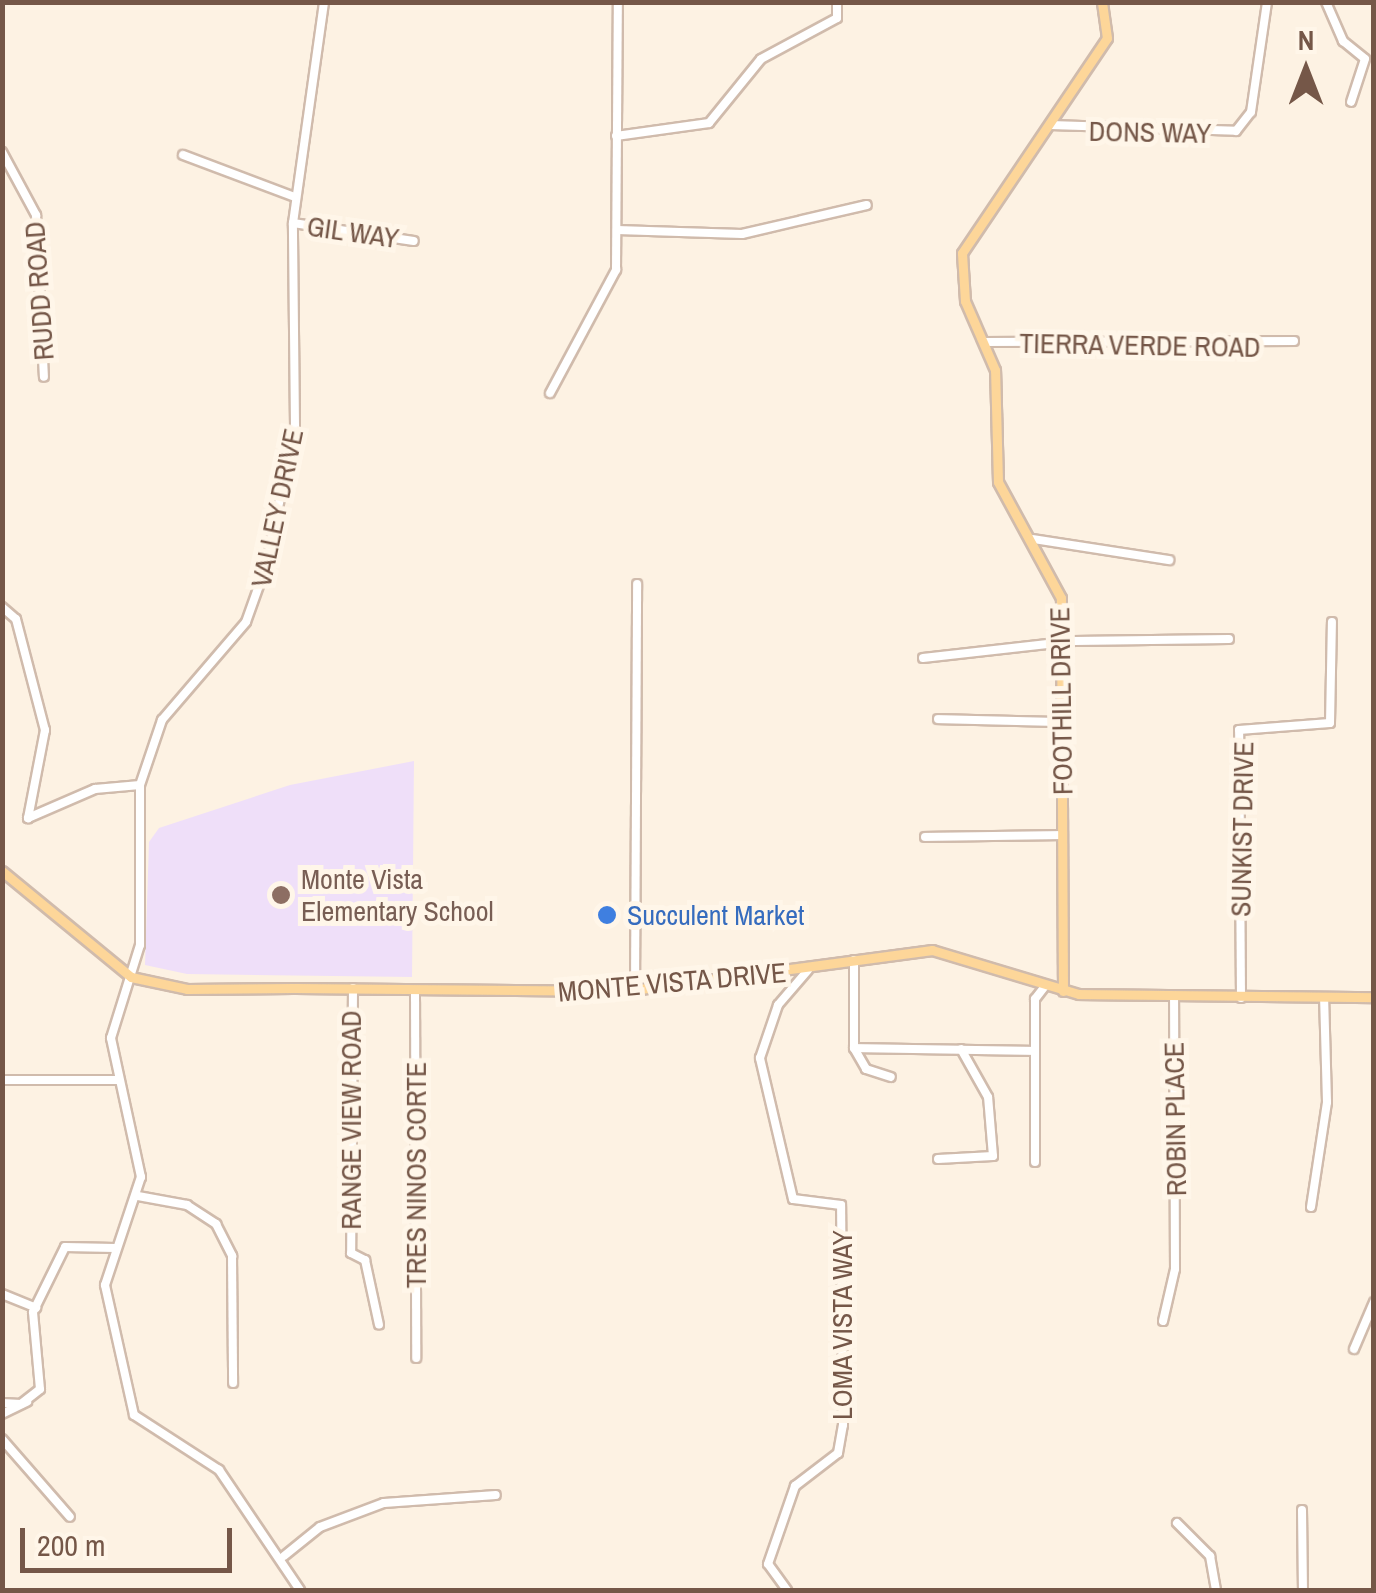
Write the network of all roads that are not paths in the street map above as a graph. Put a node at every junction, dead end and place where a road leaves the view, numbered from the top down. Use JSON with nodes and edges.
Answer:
{"nodes":[{"id":1,"x":324,"y":2,"type":"edge"},
{"id":2,"x":618,"y":2,"type":"edge"},
{"id":3,"x":837,"y":2,"type":"edge"},
{"id":4,"x":1102,"y":2,"type":"edge"},
{"id":5,"x":1266,"y":2,"type":"edge"},
{"id":6,"x":1326,"y":2,"type":"edge"},
{"id":7,"x":1351,"y":102,"type":"dead end"},
{"id":8,"x":1050,"y":125,"type":"junction"},
{"id":9,"x":616,"y":136,"type":"junction"},
{"id":10,"x":2,"y":152,"type":"edge"},
{"id":11,"x":183,"y":155,"type":"dead end"},
{"id":12,"x":295,"y":198,"type":"junction"},
{"id":13,"x":866,"y":204,"type":"dead end"},
{"id":14,"x":293,"y":223,"type":"junction"},
{"id":15,"x":617,"y":230,"type":"junction"},
{"id":16,"x":414,"y":242,"type":"dead end"},
{"id":17,"x":1294,"y":341,"type":"dead end"},
{"id":18,"x":986,"y":342,"type":"junction"},
{"id":19,"x":44,"y":378,"type":"dead end"},
{"id":20,"x":550,"y":392,"type":"dead end"},
{"id":21,"x":1033,"y":538,"type":"junction"},
{"id":22,"x":1170,"y":560,"type":"dead end"},
{"id":23,"x":637,"y":584,"type":"dead end"},
{"id":24,"x":2,"y":607,"type":"edge"},
{"id":25,"x":1332,"y":622,"type":"dead end"},
{"id":26,"x":1229,"y":639,"type":"dead end"},
{"id":27,"x":1062,"y":648,"type":"junction"},
{"id":28,"x":923,"y":658,"type":"dead end"},
{"id":29,"x":938,"y":720,"type":"dead end"},
{"id":30,"x":1064,"y":722,"type":"junction"},
{"id":31,"x":140,"y":785,"type":"junction"},
{"id":32,"x":1061,"y":835,"type":"junction"},
{"id":33,"x":925,"y":838,"type":"dead end"},
{"id":34,"x":2,"y":870,"type":"edge"},
{"id":35,"x":854,"y":960,"type":"junction"},
{"id":36,"x":808,"y":970,"type":"junction"},
{"id":37,"x":131,"y":976,"type":"junction"},
{"id":38,"x":1044,"y":986,"type":"junction"},
{"id":39,"x":353,"y":988,"type":"junction"},
{"id":40,"x":635,"y":990,"type":"junction"},
{"id":41,"x":1064,"y":991,"type":"junction"},
{"id":42,"x":415,"y":992,"type":"junction"},
{"id":43,"x":1324,"y":997,"type":"junction"},
{"id":44,"x":1374,"y":997,"type":"edge"},
{"id":45,"x":1174,"y":998,"type":"junction"},
{"id":46,"x":1241,"y":998,"type":"junction"},
{"id":47,"x":854,"y":1048,"type":"junction"},
{"id":48,"x":957,"y":1048,"type":"junction"},
{"id":49,"x":1035,"y":1052,"type":"junction"},
{"id":50,"x":892,"y":1077,"type":"dead end"},
{"id":51,"x":2,"y":1080,"type":"edge"},
{"id":52,"x":117,"y":1080,"type":"junction"},
{"id":53,"x":938,"y":1159,"type":"dead end"},
{"id":54,"x":1036,"y":1162,"type":"dead end"},
{"id":55,"x":138,"y":1196,"type":"junction"},
{"id":56,"x":1310,"y":1207,"type":"dead end"},
{"id":57,"x":115,"y":1248,"type":"junction"},
{"id":58,"x":2,"y":1294,"type":"edge"},
{"id":59,"x":1374,"y":1302,"type":"edge"},
{"id":60,"x":36,"y":1308,"type":"junction"},
{"id":61,"x":1162,"y":1321,"type":"dead end"},
{"id":62,"x":379,"y":1325,"type":"dead end"},
{"id":63,"x":1354,"y":1349,"type":"dead end"},
{"id":64,"x":416,"y":1358,"type":"dead end"},
{"id":65,"x":233,"y":1383,"type":"dead end"},
{"id":66,"x":28,"y":1401,"type":"junction"},
{"id":67,"x":2,"y":1403,"type":"edge"},
{"id":68,"x":2,"y":1414,"type":"edge"},
{"id":69,"x":2,"y":1439,"type":"edge"},
{"id":70,"x":496,"y":1495,"type":"dead end"},
{"id":71,"x":1302,"y":1510,"type":"dead end"},
{"id":72,"x":70,"y":1517,"type":"dead end"},
{"id":73,"x":1177,"y":1523,"type":"dead end"},
{"id":74,"x":284,"y":1556,"type":"junction"},
{"id":75,"x":300,"y":1590,"type":"edge"},
{"id":76,"x":786,"y":1590,"type":"edge"},
{"id":77,"x":1216,"y":1590,"type":"edge"},
{"id":78,"x":1303,"y":1590,"type":"edge"}],
"edges":[{"from":1,"to":12,"type":"street","name":"VALLEY DRIVE"},
{"from":2,"to":9,"type":"street"},
{"from":3,"to":9,"type":"street"},
{"from":4,"to":8,"type":"main road","name":"FOOTHILL DRIVE"},
{"from":5,"to":8,"type":"street","name":"DONS WAY"},
{"from":6,"to":7,"type":"street"},
{"from":8,"to":18,"type":"main road","name":"FOOTHILL DRIVE"},
{"from":9,"to":15,"type":"street"},
{"from":10,"to":19,"type":"street","name":"RUDD ROAD"},
{"from":11,"to":12,"type":"street"},
{"from":12,"to":14,"type":"street","name":"VALLEY DRIVE"},
{"from":13,"to":15,"type":"street"},
{"from":14,"to":16,"type":"street","name":"GIL WAY"},
{"from":14,"to":31,"type":"street","name":"VALLEY DRIVE"},
{"from":15,"to":20,"type":"street"},
{"from":17,"to":18,"type":"street","name":"TIERRA VERDE ROAD"},
{"from":18,"to":21,"type":"main road","name":"FOOTHILL DRIVE"},
{"from":21,"to":22,"type":"street"},
{"from":21,"to":27,"type":"main road","name":"FOOTHILL DRIVE"},
{"from":23,"to":40,"type":"street"},
{"from":24,"to":31,"type":"street"},
{"from":25,"to":46,"type":"street","name":"SUNKIST DRIVE"},
{"from":26,"to":27,"type":"street"},
{"from":27,"to":28,"type":"street"},
{"from":27,"to":30,"type":"main road","name":"FOOTHILL DRIVE"},
{"from":29,"to":30,"type":"street"},
{"from":30,"to":32,"type":"main road","name":"FOOTHILL DRIVE"},
{"from":31,"to":37,"type":"street","name":"VALLEY DRIVE"},
{"from":32,"to":33,"type":"street"},
{"from":32,"to":41,"type":"main road","name":"FOOTHILL DRIVE"},
{"from":34,"to":37,"type":"main road","name":"MONTE VISTA DRIVE"},
{"from":35,"to":36,"type":"main road","name":"MONTE VISTA DRIVE"},
{"from":35,"to":38,"type":"main road","name":"MONTE VISTA DRIVE"},
{"from":35,"to":47,"type":"street"},
{"from":36,"to":40,"type":"main road","name":"MONTE VISTA DRIVE"},
{"from":36,"to":76,"type":"street","name":"LOMA VISTA WAY"},
{"from":37,"to":39,"type":"main road","name":"MONTE VISTA DRIVE"},
{"from":37,"to":52,"type":"street","name":"VALLEY DRIVE"},
{"from":38,"to":41,"type":"main road","name":"MONTE VISTA DRIVE"},
{"from":38,"to":49,"type":"street"},
{"from":39,"to":42,"type":"main road","name":"MONTE VISTA DRIVE"},
{"from":39,"to":62,"type":"street","name":"RANGE VIEW ROAD"},
{"from":40,"to":42,"type":"main road","name":"MONTE VISTA DRIVE"},
{"from":41,"to":45,"type":"main road","name":"MONTE VISTA DRIVE"},
{"from":42,"to":64,"type":"street","name":"TRES NINOS CORTE"},
{"from":43,"to":44,"type":"main road","name":"MONTE VISTA DRIVE"},
{"from":43,"to":46,"type":"main road","name":"MONTE VISTA DRIVE"},
{"from":43,"to":56,"type":"street"},
{"from":45,"to":46,"type":"main road","name":"MONTE VISTA DRIVE"},
{"from":45,"to":61,"type":"street","name":"ROBIN PLACE"},
{"from":47,"to":48,"type":"street"},
{"from":47,"to":50,"type":"street"},
{"from":48,"to":49,"type":"street"},
{"from":48,"to":53,"type":"street"},
{"from":49,"to":54,"type":"street"},
{"from":51,"to":52,"type":"street"},
{"from":52,"to":55,"type":"street","name":"VALLEY DRIVE"},
{"from":55,"to":57,"type":"street"},
{"from":55,"to":65,"type":"street"},
{"from":57,"to":60,"type":"street"},
{"from":57,"to":74,"type":"street"},
{"from":58,"to":60,"type":"street"},
{"from":59,"to":63,"type":"street"},
{"from":60,"to":66,"type":"street"},
{"from":66,"to":67,"type":"street"},
{"from":66,"to":68,"type":"street"},
{"from":69,"to":72,"type":"street"},
{"from":70,"to":74,"type":"street"},
{"from":71,"to":78,"type":"street"},
{"from":73,"to":77,"type":"street"},
{"from":74,"to":75,"type":"street"}]}
